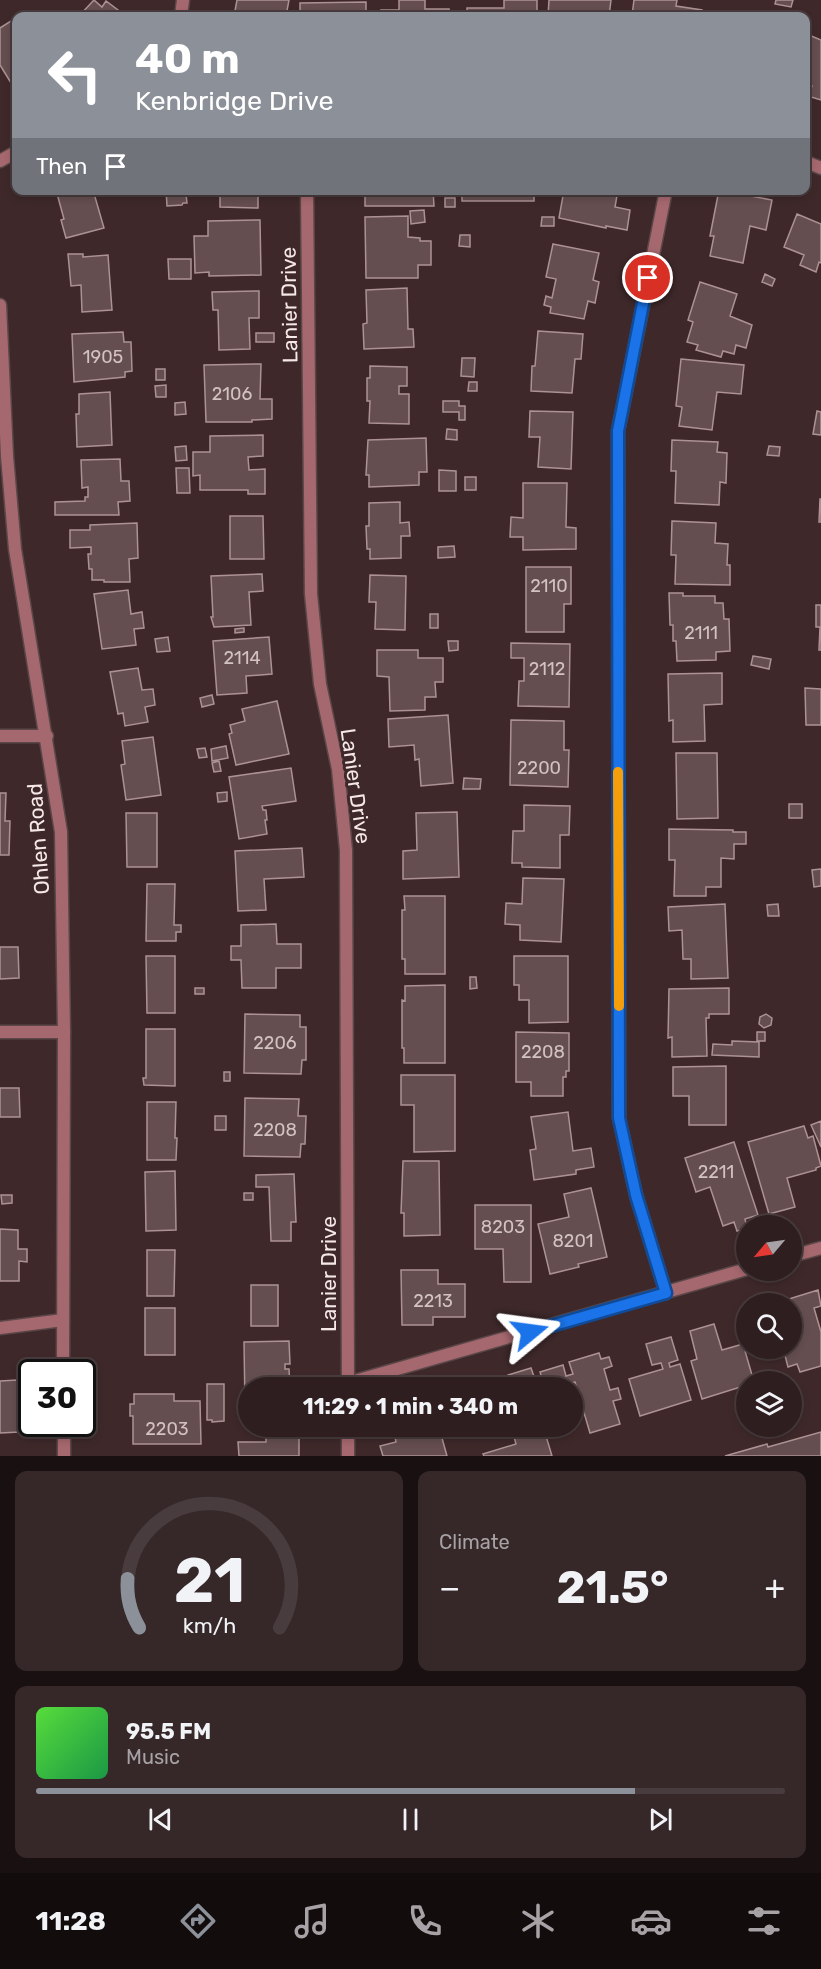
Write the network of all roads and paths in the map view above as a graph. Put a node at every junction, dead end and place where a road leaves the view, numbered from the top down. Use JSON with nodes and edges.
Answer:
{"nodes":[{"id":1,"x":307,"y":195,"type":"edge"},
{"id":2,"x":665,"y":195,"type":"edge"},
{"id":3,"x":0,"y":305,"type":"edge"},
{"id":4,"x":4,"y":456,"type":"edge"},
{"id":5,"x":0,"y":736,"type":"edge"},
{"id":6,"x":47,"y":736,"type":"junction"},
{"id":7,"x":0,"y":1032,"type":"edge"},
{"id":8,"x":64,"y":1032,"type":"junction"},
{"id":9,"x":821,"y":1248,"type":"edge"},
{"id":10,"x":802,"y":1253,"type":"edge"},
{"id":11,"x":736,"y":1272,"type":"edge"},
{"id":12,"x":666,"y":1293,"type":"junction"},
{"id":13,"x":63,"y":1320,"type":"junction"},
{"id":14,"x":0,"y":1328,"type":"edge"},
{"id":15,"x":63,"y":1359,"type":"edge"},
{"id":16,"x":348,"y":1377,"type":"edge"},
{"id":17,"x":376,"y":1377,"type":"edge"},
{"id":18,"x":64,"y":1437,"type":"edge"},
{"id":19,"x":348,"y":1437,"type":"edge"},
{"id":20,"x":64,"y":1456,"type":"edge"},
{"id":21,"x":348,"y":1456,"type":"edge"}],
"edges":[{"from":1,"to":16,"type":"street","name":"Lanier Drive"},
{"from":2,"to":12,"type":"street"},
{"from":3,"to":4,"type":"street","name":"Ohlen Road"},
{"from":4,"to":6,"type":"street","name":"Ohlen Road"},
{"from":5,"to":6,"type":"street"},
{"from":6,"to":8,"type":"street","name":"Ohlen Road"},
{"from":7,"to":8,"type":"street"},
{"from":8,"to":13,"type":"street","name":"Ohlen Road"},
{"from":9,"to":10,"type":"street"},
{"from":11,"to":12,"type":"street"},
{"from":12,"to":17,"type":"street"},
{"from":13,"to":14,"type":"street"},
{"from":13,"to":15,"type":"street","name":"Ohlen Road"},
{"from":18,"to":20,"type":"street"},
{"from":19,"to":21,"type":"street"}]}
